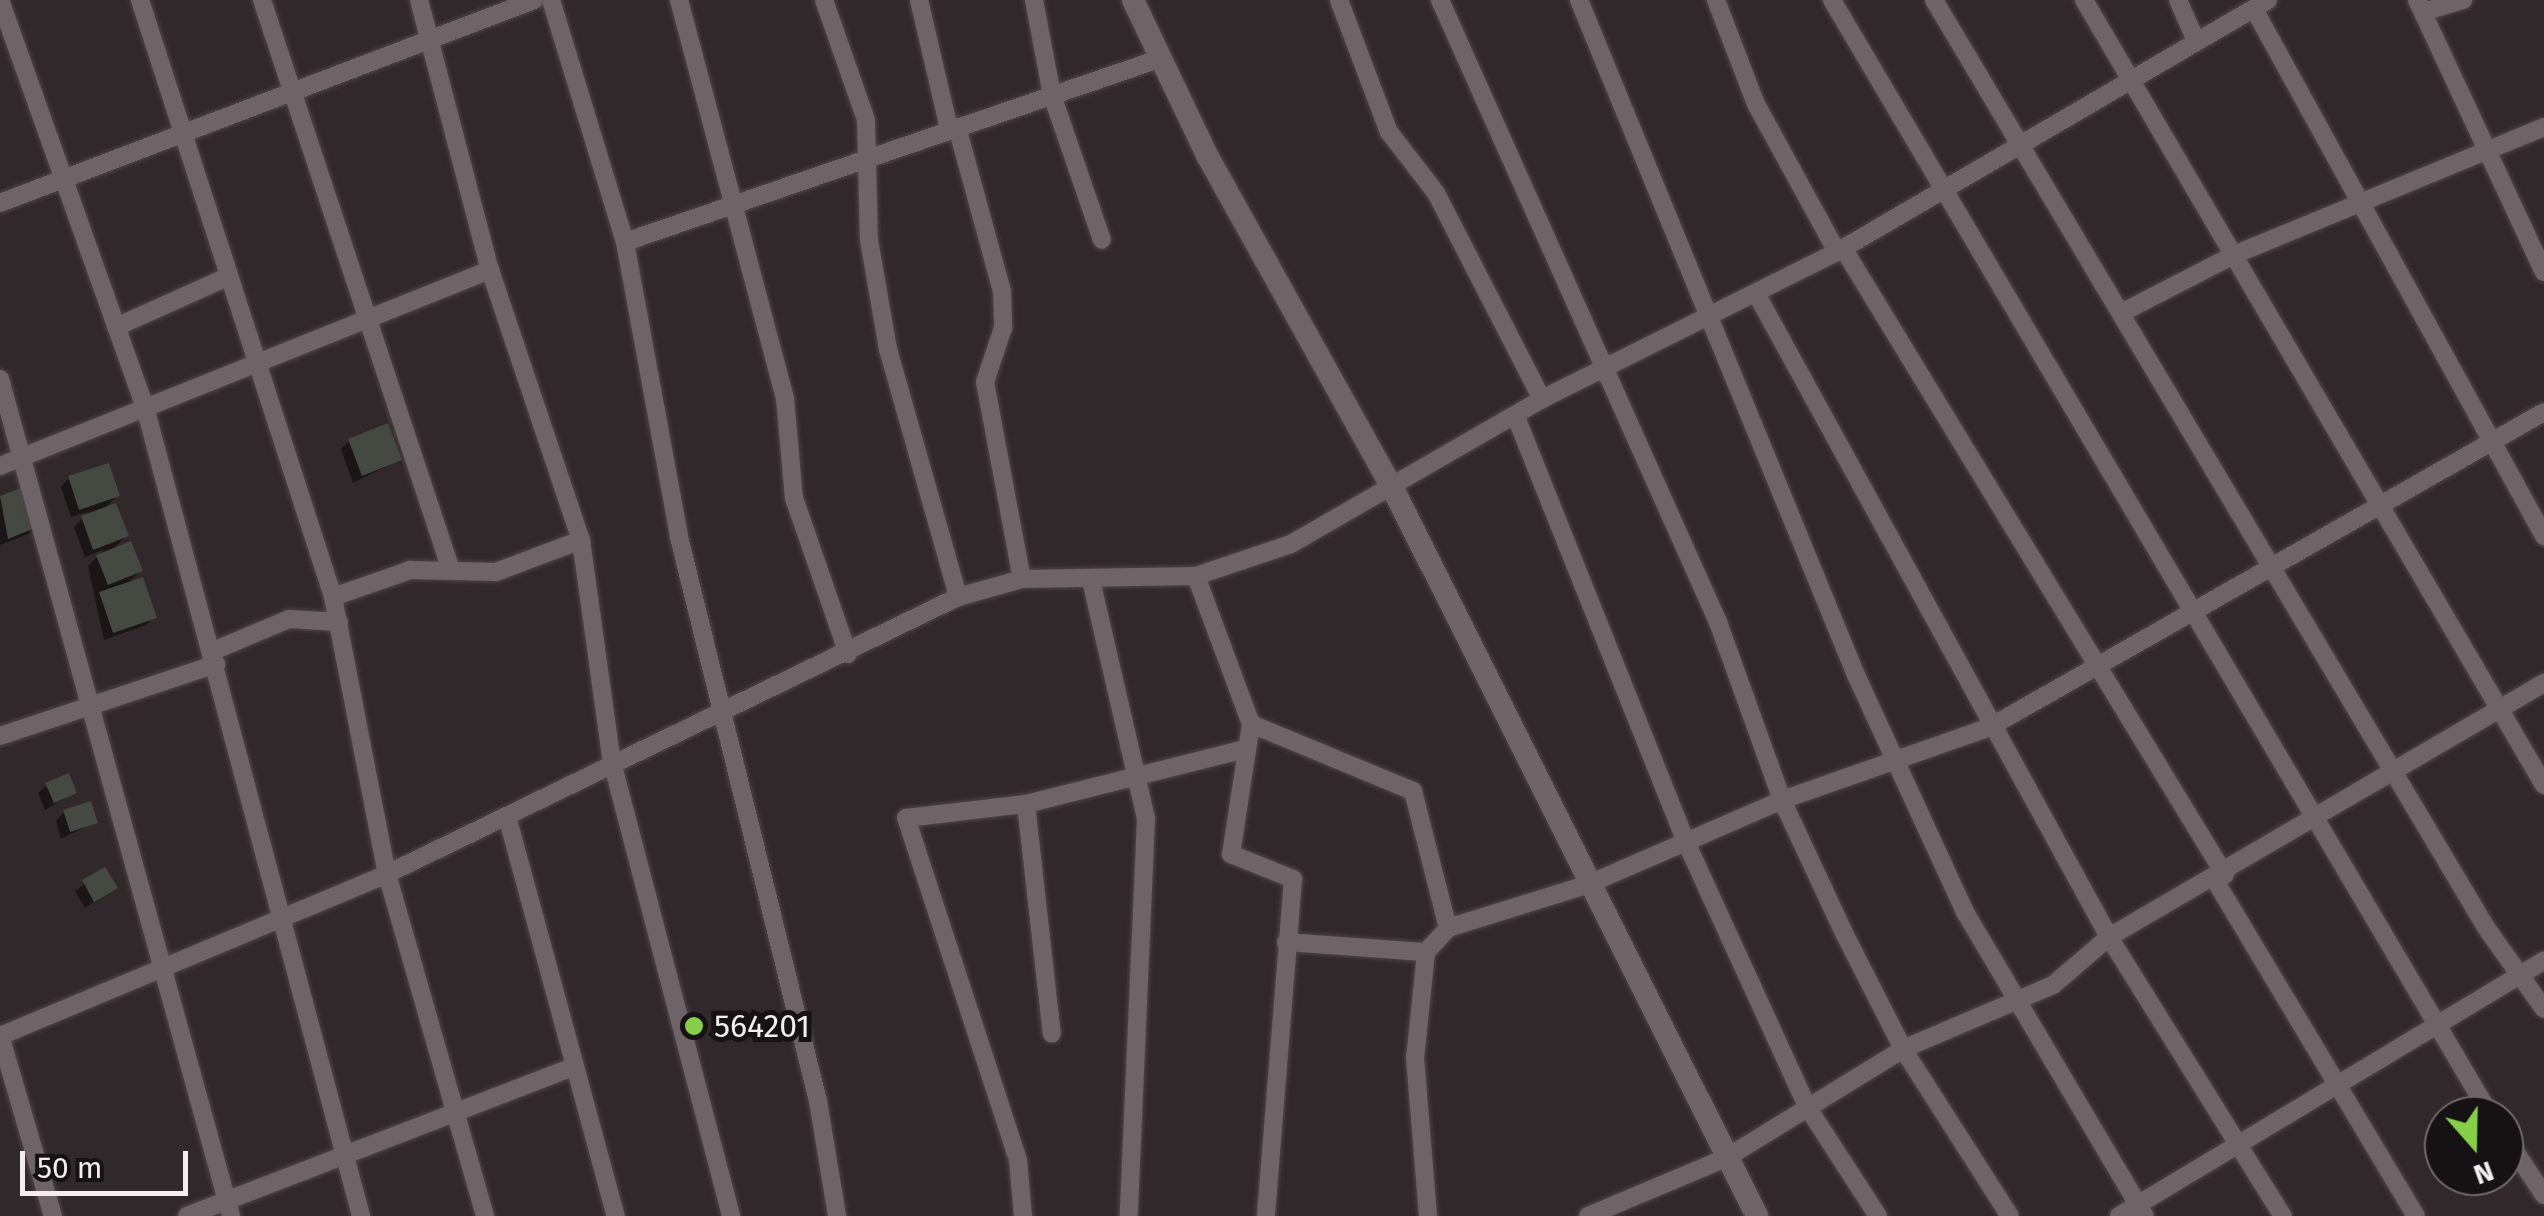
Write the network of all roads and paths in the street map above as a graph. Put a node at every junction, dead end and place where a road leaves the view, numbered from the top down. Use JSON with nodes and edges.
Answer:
{"nodes":[{"id":1,"x":0,"y":0,"type":"edge"},
{"id":2,"x":140,"y":0,"type":"edge"},
{"id":3,"x":262,"y":0,"type":"edge"},
{"id":4,"x":420,"y":0,"type":"edge"},
{"id":5,"x":534,"y":0,"type":"edge"},
{"id":6,"x":551,"y":0,"type":"edge"},
{"id":7,"x":679,"y":0,"type":"edge"},
{"id":8,"x":824,"y":0,"type":"edge"},
{"id":9,"x":918,"y":0,"type":"edge"},
{"id":10,"x":1034,"y":0,"type":"edge"},
{"id":11,"x":1132,"y":0,"type":"edge"},
{"id":12,"x":1339,"y":0,"type":"edge"},
{"id":13,"x":1440,"y":0,"type":"edge"},
{"id":14,"x":1578,"y":0,"type":"edge"},
{"id":15,"x":1716,"y":0,"type":"edge"},
{"id":16,"x":1832,"y":0,"type":"edge"},
{"id":17,"x":1934,"y":0,"type":"edge"},
{"id":18,"x":2084,"y":0,"type":"edge"},
{"id":19,"x":2178,"y":0,"type":"edge"},
{"id":20,"x":2463,"y":0,"type":"edge"},
{"id":21,"x":2261,"y":4,"type":"edge"},
{"id":22,"x":2420,"y":6,"type":"edge"},
{"id":23,"x":2196,"y":41,"type":"junction"},
{"id":24,"x":434,"y":43,"type":"junction"},
{"id":25,"x":1156,"y":60,"type":"junction"},
{"id":26,"x":2128,"y":78,"type":"junction"},
{"id":27,"x":292,"y":94,"type":"junction"},
{"id":28,"x":1052,"y":94,"type":"junction"},
{"id":29,"x":2544,"y":127,"type":"edge"},
{"id":30,"x":953,"y":128,"type":"junction"},
{"id":31,"x":182,"y":134,"type":"junction"},
{"id":32,"x":2016,"y":149,"type":"junction"},
{"id":33,"x":2486,"y":154,"type":"junction"},
{"id":34,"x":868,"y":156,"type":"junction"},
{"id":35,"x":61,"y":178,"type":"junction"},
{"id":36,"x":1946,"y":187,"type":"junction"},
{"id":37,"x":0,"y":203,"type":"edge"},
{"id":38,"x":738,"y":206,"type":"junction"},
{"id":39,"x":2366,"y":206,"type":"junction"},
{"id":40,"x":1102,"y":240,"type":"dead end"},
{"id":41,"x":625,"y":242,"type":"junction"},
{"id":42,"x":1840,"y":250,"type":"junction"},
{"id":43,"x":2236,"y":254,"type":"junction"},
{"id":44,"x":490,"y":270,"type":"junction"},
{"id":45,"x":2544,"y":272,"type":"edge"},
{"id":46,"x":227,"y":277,"type":"junction"},
{"id":47,"x":1757,"y":295,"type":"junction"},
{"id":48,"x":2121,"y":313,"type":"junction"},
{"id":49,"x":1713,"y":315,"type":"junction"},
{"id":50,"x":371,"y":318,"type":"junction"},
{"id":51,"x":116,"y":327,"type":"junction"},
{"id":52,"x":253,"y":362,"type":"junction"},
{"id":53,"x":1604,"y":370,"type":"junction"},
{"id":54,"x":0,"y":379,"type":"edge"},
{"id":55,"x":1542,"y":399,"type":"junction"},
{"id":56,"x":145,"y":406,"type":"junction"},
{"id":57,"x":2544,"y":412,"type":"edge"},
{"id":58,"x":1516,"y":417,"type":"junction"},
{"id":59,"x":2492,"y":444,"type":"junction"},
{"id":60,"x":27,"y":456,"type":"junction"},
{"id":61,"x":0,"y":466,"type":"edge"},
{"id":62,"x":1394,"y":492,"type":"junction"},
{"id":63,"x":2379,"y":508,"type":"junction"},
{"id":64,"x":2544,"y":536,"type":"edge"},
{"id":65,"x":581,"y":540,"type":"junction"},
{"id":66,"x":450,"y":567,"type":"junction"},
{"id":67,"x":2274,"y":568,"type":"junction"},
{"id":68,"x":1196,"y":576,"type":"junction"},
{"id":69,"x":1022,"y":579,"type":"junction"},
{"id":70,"x":1090,"y":580,"type":"junction"},
{"id":71,"x":334,"y":596,"type":"junction"},
{"id":72,"x":958,"y":596,"type":"junction"},
{"id":73,"x":2194,"y":612,"type":"junction"},
{"id":74,"x":339,"y":622,"type":"junction"},
{"id":75,"x":848,"y":654,"type":"junction"},
{"id":76,"x":215,"y":657,"type":"junction"},
{"id":77,"x":2103,"y":667,"type":"junction"},
{"id":78,"x":2544,"y":683,"type":"edge"},
{"id":79,"x":96,"y":704,"type":"junction"},
{"id":80,"x":2499,"y":710,"type":"junction"},
{"id":81,"x":0,"y":714,"type":"edge"},
{"id":82,"x":721,"y":715,"type":"junction"},
{"id":83,"x":1251,"y":724,"type":"junction"},
{"id":84,"x":1990,"y":727,"type":"junction"},
{"id":85,"x":4,"y":735,"type":"edge"},
{"id":86,"x":1241,"y":750,"type":"junction"},
{"id":87,"x":1894,"y":761,"type":"junction"},
{"id":88,"x":612,"y":762,"type":"junction"},
{"id":89,"x":2400,"y":772,"type":"junction"},
{"id":90,"x":1142,"y":779,"type":"junction"},
{"id":91,"x":2544,"y":785,"type":"edge"},
{"id":92,"x":1782,"y":800,"type":"junction"},
{"id":93,"x":1026,"y":804,"type":"junction"},
{"id":94,"x":507,"y":816,"type":"junction"},
{"id":95,"x":2320,"y":820,"type":"junction"},
{"id":96,"x":1686,"y":842,"type":"junction"},
{"id":97,"x":388,"y":874,"type":"junction"},
{"id":98,"x":2220,"y":879,"type":"junction"},
{"id":99,"x":1589,"y":884,"type":"junction"},
{"id":100,"x":279,"y":918,"type":"junction"},
{"id":101,"x":1448,"y":928,"type":"junction"},
{"id":102,"x":2109,"y":937,"type":"junction"},
{"id":103,"x":1286,"y":942,"type":"junction"},
{"id":104,"x":1426,"y":952,"type":"junction"},
{"id":105,"x":2544,"y":961,"type":"edge"},
{"id":106,"x":163,"y":968,"type":"junction"},
{"id":107,"x":2520,"y":976,"type":"junction"},
{"id":108,"x":2019,"y":999,"type":"junction"},
{"id":109,"x":2544,"y":1009,"type":"edge"},
{"id":110,"x":2430,"y":1024,"type":"junction"},
{"id":111,"x":1052,"y":1034,"type":"dead end"},
{"id":112,"x":0,"y":1035,"type":"edge"},
{"id":113,"x":1903,"y":1049,"type":"junction"},
{"id":114,"x":573,"y":1066,"type":"junction"},
{"id":115,"x":2333,"y":1087,"type":"junction"},
{"id":116,"x":2478,"y":1096,"type":"edge"},
{"id":117,"x":1808,"y":1108,"type":"junction"},
{"id":118,"x":456,"y":1111,"type":"junction"},
{"id":119,"x":2242,"y":1149,"type":"junction"},
{"id":120,"x":343,"y":1155,"type":"junction"},
{"id":121,"x":1726,"y":1158,"type":"junction"},
{"id":122,"x":2524,"y":1165,"type":"edge"},
{"id":123,"x":2544,"y":1195,"type":"edge"},
{"id":124,"x":230,"y":1208,"type":"edge"},
{"id":125,"x":2142,"y":1211,"type":"edge"},
{"id":126,"x":1598,"y":1214,"type":"edge"},
{"id":127,"x":834,"y":1215,"type":"edge"},
{"id":128,"x":52,"y":1216,"type":"edge"},
{"id":129,"x":187,"y":1216,"type":"edge"},
{"id":130,"x":361,"y":1216,"type":"edge"},
{"id":131,"x":485,"y":1216,"type":"edge"},
{"id":132,"x":616,"y":1216,"type":"edge"},
{"id":133,"x":731,"y":1216,"type":"edge"},
{"id":134,"x":1023,"y":1216,"type":"edge"},
{"id":135,"x":1129,"y":1216,"type":"edge"},
{"id":136,"x":1266,"y":1216,"type":"edge"},
{"id":137,"x":1428,"y":1216,"type":"edge"},
{"id":138,"x":1757,"y":1216,"type":"edge"},
{"id":139,"x":1878,"y":1216,"type":"edge"},
{"id":140,"x":2010,"y":1216,"type":"edge"},
{"id":141,"x":2119,"y":1216,"type":"edge"},
{"id":142,"x":2283,"y":1216,"type":"edge"},
{"id":143,"x":2416,"y":1216,"type":"edge"}],
"edges":[{"from":1,"to":35,"type":"street"},
{"from":2,"to":31,"type":"street"},
{"from":3,"to":27,"type":"street"},
{"from":4,"to":24,"type":"street"},
{"from":5,"to":24,"type":"street"},
{"from":6,"to":41,"type":"street"},
{"from":7,"to":38,"type":"street"},
{"from":8,"to":34,"type":"street"},
{"from":9,"to":30,"type":"street"},
{"from":10,"to":28,"type":"street"},
{"from":11,"to":25,"type":"street"},
{"from":12,"to":55,"type":"street"},
{"from":13,"to":53,"type":"street"},
{"from":14,"to":49,"type":"street"},
{"from":15,"to":42,"type":"street"},
{"from":16,"to":36,"type":"street"},
{"from":17,"to":32,"type":"street"},
{"from":18,"to":26,"type":"street"},
{"from":19,"to":23,"type":"street"},
{"from":20,"to":22,"type":"street"},
{"from":21,"to":23,"type":"street"},
{"from":21,"to":39,"type":"street"},
{"from":22,"to":33,"type":"street"},
{"from":23,"to":26,"type":"street"},
{"from":24,"to":27,"type":"street"},
{"from":24,"to":44,"type":"street"},
{"from":25,"to":28,"type":"street"},
{"from":25,"to":62,"type":"street"},
{"from":26,"to":32,"type":"street"},
{"from":26,"to":43,"type":"street"},
{"from":27,"to":31,"type":"street"},
{"from":27,"to":50,"type":"street"},
{"from":28,"to":30,"type":"street"},
{"from":28,"to":40,"type":"street"},
{"from":29,"to":33,"type":"street"},
{"from":30,"to":34,"type":"street"},
{"from":30,"to":69,"type":"street"},
{"from":31,"to":35,"type":"street"},
{"from":31,"to":46,"type":"street"},
{"from":32,"to":36,"type":"street"},
{"from":32,"to":48,"type":"street"},
{"from":33,"to":39,"type":"street"},
{"from":33,"to":45,"type":"street"},
{"from":34,"to":38,"type":"street"},
{"from":34,"to":72,"type":"street"},
{"from":35,"to":37,"type":"street"},
{"from":35,"to":51,"type":"street"},
{"from":36,"to":42,"type":"street"},
{"from":36,"to":73,"type":"street"},
{"from":38,"to":41,"type":"street"},
{"from":38,"to":75,"type":"street"},
{"from":39,"to":43,"type":"street"},
{"from":39,"to":59,"type":"street"},
{"from":41,"to":82,"type":"street"},
{"from":42,"to":47,"type":"street"},
{"from":42,"to":77,"type":"street"},
{"from":43,"to":48,"type":"street"},
{"from":43,"to":63,"type":"street"},
{"from":44,"to":50,"type":"street"},
{"from":44,"to":65,"type":"street"},
{"from":46,"to":51,"type":"street"},
{"from":46,"to":52,"type":"street"},
{"from":47,"to":49,"type":"street"},
{"from":47,"to":84,"type":"street"},
{"from":48,"to":67,"type":"street"},
{"from":49,"to":53,"type":"street"},
{"from":49,"to":87,"type":"street"},
{"from":50,"to":52,"type":"street"},
{"from":50,"to":66,"type":"street"},
{"from":51,"to":56,"type":"street"},
{"from":52,"to":56,"type":"street"},
{"from":52,"to":71,"type":"street"},
{"from":53,"to":55,"type":"street"},
{"from":53,"to":92,"type":"street"},
{"from":54,"to":60,"type":"street"},
{"from":55,"to":58,"type":"street"},
{"from":56,"to":60,"type":"street"},
{"from":56,"to":76,"type":"street"},
{"from":57,"to":59,"type":"street"},
{"from":58,"to":62,"type":"street"},
{"from":58,"to":96,"type":"street"},
{"from":59,"to":63,"type":"street"},
{"from":59,"to":64,"type":"street"},
{"from":60,"to":61,"type":"street"},
{"from":60,"to":79,"type":"street"},
{"from":62,"to":68,"type":"street"},
{"from":62,"to":99,"type":"street"},
{"from":63,"to":67,"type":"street"},
{"from":63,"to":80,"type":"street"},
{"from":65,"to":66,"type":"street"},
{"from":65,"to":88,"type":"street"},
{"from":66,"to":71,"type":"street"},
{"from":67,"to":73,"type":"street"},
{"from":67,"to":89,"type":"street"},
{"from":68,"to":70,"type":"street"},
{"from":68,"to":83,"type":"street"},
{"from":69,"to":70,"type":"street"},
{"from":69,"to":72,"type":"street"},
{"from":70,"to":90,"type":"street"},
{"from":71,"to":74,"type":"street"},
{"from":72,"to":75,"type":"street"},
{"from":73,"to":77,"type":"street"},
{"from":73,"to":95,"type":"street"},
{"from":74,"to":76,"type":"street"},
{"from":74,"to":97,"type":"street"},
{"from":75,"to":82,"type":"street"},
{"from":76,"to":79,"type":"street"},
{"from":76,"to":100,"type":"street"},
{"from":77,"to":84,"type":"street"},
{"from":77,"to":98,"type":"street"},
{"from":78,"to":80,"type":"street"},
{"from":79,"to":85,"type":"street"},
{"from":79,"to":106,"type":"street"},
{"from":80,"to":89,"type":"street"},
{"from":80,"to":91,"type":"street"},
{"from":81,"to":85,"type":"street"},
{"from":82,"to":88,"type":"street"},
{"from":82,"to":127,"type":"street"},
{"from":83,"to":86,"type":"street"},
{"from":83,"to":101,"type":"street"},
{"from":84,"to":87,"type":"street"},
{"from":84,"to":102,"type":"street"},
{"from":86,"to":90,"type":"street"},
{"from":86,"to":103,"type":"street"},
{"from":87,"to":92,"type":"street"},
{"from":87,"to":108,"type":"street"},
{"from":88,"to":94,"type":"street"},
{"from":88,"to":133,"type":"street"},
{"from":89,"to":95,"type":"street"},
{"from":89,"to":107,"type":"street"},
{"from":90,"to":93,"type":"street"},
{"from":90,"to":135,"type":"street"},
{"from":92,"to":96,"type":"street"},
{"from":92,"to":113,"type":"street"},
{"from":93,"to":111,"type":"street"},
{"from":93,"to":134,"type":"street"},
{"from":94,"to":97,"type":"street"},
{"from":94,"to":114,"type":"street"},
{"from":95,"to":98,"type":"street"},
{"from":95,"to":110,"type":"street"},
{"from":96,"to":99,"type":"street"},
{"from":96,"to":117,"type":"street"},
{"from":97,"to":100,"type":"street"},
{"from":97,"to":118,"type":"street"},
{"from":98,"to":102,"type":"street"},
{"from":98,"to":115,"type":"street"},
{"from":99,"to":101,"type":"street"},
{"from":99,"to":121,"type":"street"},
{"from":100,"to":106,"type":"street"},
{"from":100,"to":120,"type":"street"},
{"from":101,"to":104,"type":"street"},
{"from":102,"to":108,"type":"street"},
{"from":102,"to":119,"type":"street"},
{"from":103,"to":104,"type":"street"},
{"from":103,"to":136,"type":"street"},
{"from":104,"to":137,"type":"street"},
{"from":105,"to":107,"type":"street"},
{"from":106,"to":112,"type":"street"},
{"from":106,"to":124,"type":"street"},
{"from":107,"to":109,"type":"street"},
{"from":107,"to":110,"type":"street"},
{"from":108,"to":113,"type":"street"},
{"from":108,"to":125,"type":"street"},
{"from":110,"to":115,"type":"street"},
{"from":110,"to":116,"type":"street"},
{"from":112,"to":128,"type":"street"},
{"from":113,"to":117,"type":"street"},
{"from":113,"to":140,"type":"street"},
{"from":114,"to":118,"type":"street"},
{"from":114,"to":132,"type":"street"},
{"from":115,"to":119,"type":"street"},
{"from":115,"to":143,"type":"street"},
{"from":117,"to":121,"type":"street"},
{"from":117,"to":139,"type":"street"},
{"from":118,"to":120,"type":"street"},
{"from":118,"to":131,"type":"street"},
{"from":119,"to":125,"type":"street"},
{"from":119,"to":142,"type":"street"},
{"from":120,"to":124,"type":"street"},
{"from":120,"to":130,"type":"street"},
{"from":121,"to":126,"type":"street"},
{"from":121,"to":138,"type":"street"},
{"from":122,"to":123,"type":"street"},
{"from":124,"to":129,"type":"street"},
{"from":125,"to":141,"type":"street"}]}
